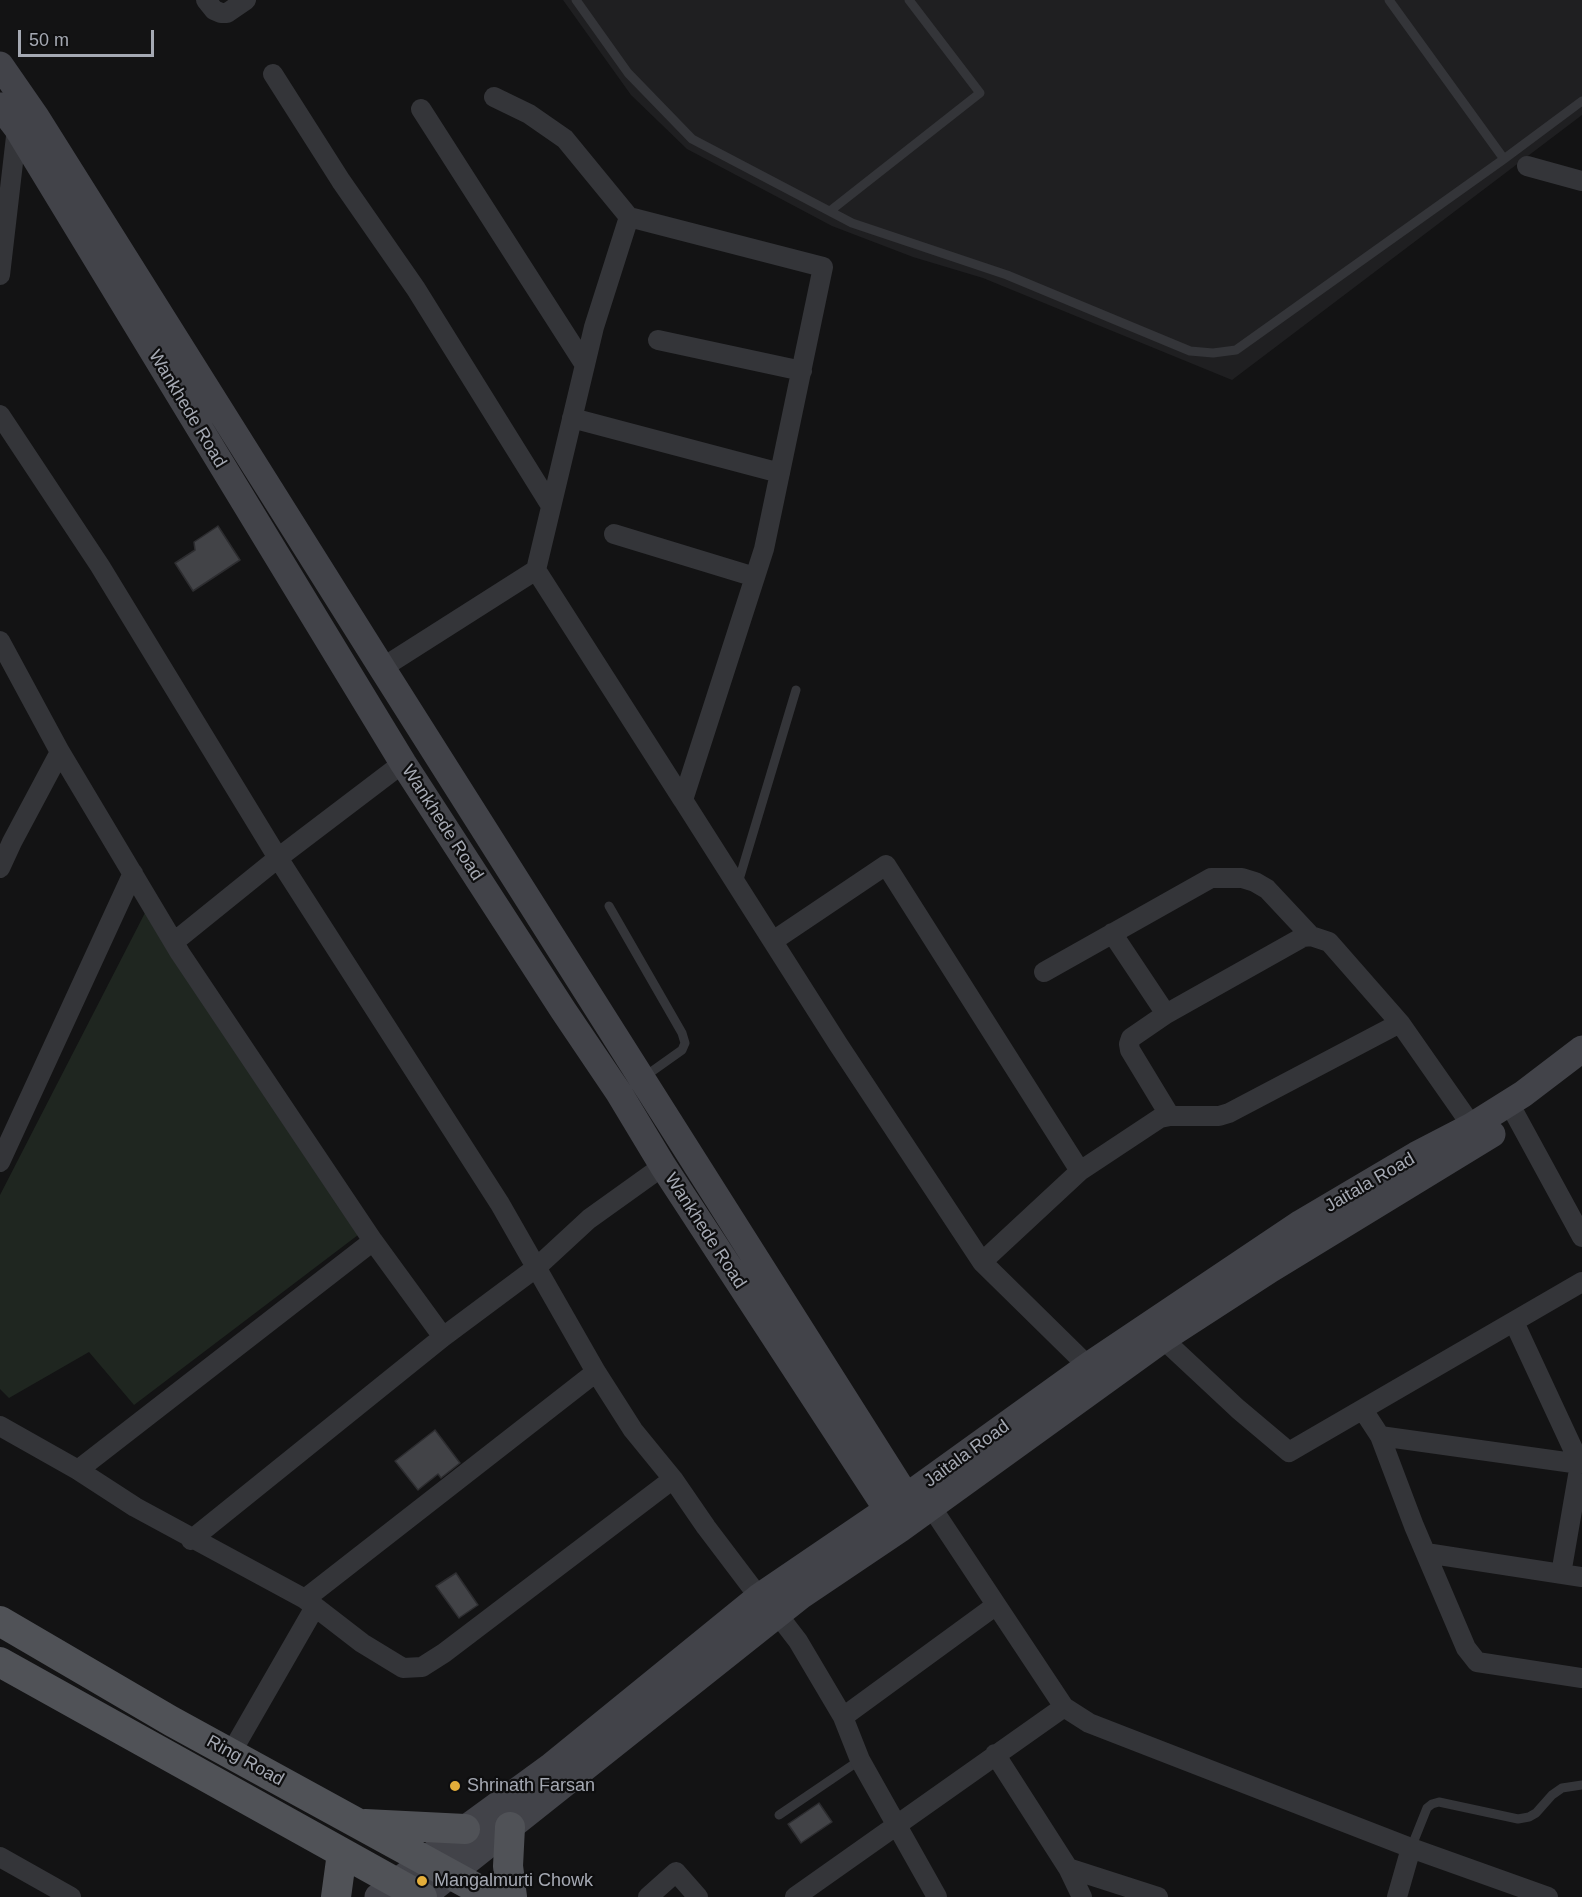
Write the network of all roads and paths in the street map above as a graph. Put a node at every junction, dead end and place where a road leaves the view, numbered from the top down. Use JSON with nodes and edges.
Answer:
{"nodes":[{"id":1,"x":206,"y":0,"type":"edge"},
{"id":2,"x":246,"y":0,"type":"edge"},
{"id":3,"x":576,"y":0,"type":"edge"},
{"id":4,"x":909,"y":0,"type":"edge"},
{"id":5,"x":1389,"y":0,"type":"edge"},
{"id":6,"x":0,"y":65,"type":"edge"},
{"id":7,"x":273,"y":74,"type":"dead end"},
{"id":8,"x":494,"y":97,"type":"dead end"},
{"id":9,"x":1582,"y":101,"type":"edge"},
{"id":10,"x":0,"y":106,"type":"edge"},
{"id":11,"x":421,"y":109,"type":"dead end"},
{"id":12,"x":26,"y":122,"type":"junction"},
{"id":13,"x":1504,"y":159,"type":"junction"},
{"id":14,"x":1527,"y":166,"type":"dead end"},
{"id":15,"x":1582,"y":180,"type":"edge"},
{"id":16,"x":830,"y":211,"type":"junction"},
{"id":17,"x":629,"y":217,"type":"junction"},
{"id":18,"x":0,"y":275,"type":"edge"},
{"id":19,"x":658,"y":340,"type":"dead end"},
{"id":20,"x":585,"y":365,"type":"junction"},
{"id":21,"x":801,"y":371,"type":"junction"},
{"id":22,"x":0,"y":415,"type":"edge"},
{"id":23,"x":572,"y":418,"type":"junction"},
{"id":24,"x":780,"y":473,"type":"junction"},
{"id":25,"x":551,"y":506,"type":"junction"},
{"id":26,"x":614,"y":534,"type":"dead end"},
{"id":27,"x":536,"y":570,"type":"junction"},
{"id":28,"x":755,"y":577,"type":"junction"},
{"id":29,"x":0,"y":641,"type":"edge"},
{"id":30,"x":382,"y":669,"type":"junction"},
{"id":31,"x":796,"y":690,"type":"dead end"},
{"id":32,"x":60,"y":752,"type":"junction"},
{"id":33,"x":403,"y":763,"type":"junction"},
{"id":34,"x":683,"y":800,"type":"junction"},
{"id":35,"x":278,"y":858,"type":"junction"},
{"id":36,"x":0,"y":868,"type":"edge"},
{"id":37,"x":133,"y":873,"type":"junction"},
{"id":38,"x":738,"y":885,"type":"junction"},
{"id":39,"x":609,"y":906,"type":"dead end"},
{"id":40,"x":1112,"y":933,"type":"junction"},
{"id":41,"x":1311,"y":936,"type":"junction"},
{"id":42,"x":773,"y":941,"type":"junction"},
{"id":43,"x":174,"y":942,"type":"junction"},
{"id":44,"x":1044,"y":972,"type":"dead end"},
{"id":45,"x":1166,"y":1014,"type":"junction"},
{"id":46,"x":1400,"y":1023,"type":"junction"},
{"id":47,"x":1582,"y":1049,"type":"edge"},
{"id":48,"x":1582,"y":1068,"type":"edge"},
{"id":49,"x":631,"y":1085,"type":"junction"},
{"id":50,"x":1514,"y":1109,"type":"junction"},
{"id":51,"x":1170,"y":1116,"type":"junction"},
{"id":52,"x":1477,"y":1133,"type":"junction"},
{"id":53,"x":0,"y":1162,"type":"edge"},
{"id":54,"x":663,"y":1166,"type":"junction"},
{"id":55,"x":1080,"y":1172,"type":"junction"},
{"id":56,"x":1582,"y":1237,"type":"edge"},
{"id":57,"x":374,"y":1241,"type":"junction"},
{"id":58,"x":982,"y":1262,"type":"junction"},
{"id":59,"x":537,"y":1267,"type":"junction"},
{"id":60,"x":1582,"y":1282,"type":"edge"},
{"id":61,"x":1514,"y":1322,"type":"junction"},
{"id":62,"x":444,"y":1337,"type":"junction"},
{"id":63,"x":1163,"y":1339,"type":"junction"},
{"id":64,"x":596,"y":1372,"type":"junction"},
{"id":65,"x":1096,"y":1374,"type":"junction"},
{"id":66,"x":1363,"y":1410,"type":"junction"},
{"id":67,"x":0,"y":1426,"type":"edge"},
{"id":68,"x":1380,"y":1436,"type":"junction"},
{"id":69,"x":1581,"y":1464,"type":"edge"},
{"id":70,"x":78,"y":1470,"type":"junction"},
{"id":71,"x":673,"y":1479,"type":"junction"},
{"id":72,"x":910,"y":1507,"type":"junction"},
{"id":73,"x":191,"y":1540,"type":"junction"},
{"id":74,"x":1426,"y":1553,"type":"junction"},
{"id":75,"x":1561,"y":1574,"type":"junction"},
{"id":76,"x":1582,"y":1577,"type":"edge"},
{"id":77,"x":310,"y":1603,"type":"junction"},
{"id":78,"x":768,"y":1606,"type":"junction"},
{"id":79,"x":995,"y":1606,"type":"junction"},
{"id":80,"x":0,"y":1621,"type":"edge"},
{"id":81,"x":0,"y":1662,"type":"edge"},
{"id":82,"x":1582,"y":1678,"type":"edge"},
{"id":83,"x":1064,"y":1707,"type":"junction"},
{"id":84,"x":843,"y":1717,"type":"junction"},
{"id":85,"x":231,"y":1753,"type":"junction"},
{"id":86,"x":995,"y":1754,"type":"junction"},
{"id":87,"x":860,"y":1760,"type":"junction"},
{"id":88,"x":1582,"y":1785,"type":"edge"},
{"id":89,"x":779,"y":1815,"type":"dead end"},
{"id":90,"x":359,"y":1824,"type":"junction"},
{"id":91,"x":896,"y":1826,"type":"junction"},
{"id":92,"x":510,"y":1827,"type":"junction"},
{"id":93,"x":465,"y":1829,"type":"junction"},
{"id":94,"x":1411,"y":1848,"type":"junction"},
{"id":95,"x":342,"y":1853,"type":"junction"},
{"id":96,"x":0,"y":1857,"type":"edge"},
{"id":97,"x":424,"y":1860,"type":"junction"},
{"id":98,"x":1068,"y":1868,"type":"junction"},
{"id":99,"x":451,"y":1874,"type":"junction"},
{"id":100,"x":408,"y":1894,"type":"edge"},
{"id":101,"x":71,"y":1897,"type":"edge"},
{"id":102,"x":336,"y":1897,"type":"edge"},
{"id":103,"x":492,"y":1897,"type":"edge"},
{"id":104,"x":512,"y":1897,"type":"edge"},
{"id":105,"x":648,"y":1897,"type":"edge"},
{"id":106,"x":698,"y":1897,"type":"edge"},
{"id":107,"x":795,"y":1897,"type":"edge"},
{"id":108,"x":937,"y":1897,"type":"edge"},
{"id":109,"x":1082,"y":1897,"type":"edge"},
{"id":110,"x":1158,"y":1897,"type":"edge"},
{"id":111,"x":1396,"y":1897,"type":"edge"},
{"id":112,"x":1548,"y":1897,"type":"edge"}],
"edges":[{"from":1,"to":2,"type":"street"},
{"from":3,"to":16,"type":"lane"},
{"from":4,"to":16,"type":"lane"},
{"from":5,"to":13,"type":"lane"},
{"from":6,"to":12,"type":"main road"},
{"from":7,"to":25,"type":"street"},
{"from":8,"to":17,"type":"street"},
{"from":9,"to":13,"type":"lane"},
{"from":10,"to":12,"type":"main road","name":"Wankhede Road"},
{"from":11,"to":20,"type":"street"},
{"from":12,"to":18,"type":"street"},
{"from":12,"to":30,"type":"main road","name":"Wankhede Road"},
{"from":12,"to":33,"type":"main road","name":"Wankhede Road"},
{"from":13,"to":16,"type":"lane"},
{"from":14,"to":15,"type":"street"},
{"from":17,"to":20,"type":"street"},
{"from":17,"to":21,"type":"street"},
{"from":19,"to":21,"type":"street"},
{"from":20,"to":23,"type":"street"},
{"from":21,"to":24,"type":"street"},
{"from":22,"to":35,"type":"street"},
{"from":23,"to":24,"type":"street"},
{"from":23,"to":25,"type":"street"},
{"from":24,"to":28,"type":"street"},
{"from":25,"to":27,"type":"street"},
{"from":26,"to":28,"type":"street"},
{"from":27,"to":30,"type":"street"},
{"from":27,"to":34,"type":"street"},
{"from":28,"to":34,"type":"street"},
{"from":29,"to":32,"type":"street"},
{"from":30,"to":49,"type":"main road","name":"Wankhede Road"},
{"from":31,"to":38,"type":"lane"},
{"from":32,"to":36,"type":"street"},
{"from":32,"to":37,"type":"street"},
{"from":33,"to":35,"type":"street"},
{"from":33,"to":49,"type":"main road","name":"Wankhede Road"},
{"from":34,"to":38,"type":"street"},
{"from":35,"to":43,"type":"street"},
{"from":35,"to":59,"type":"street"},
{"from":37,"to":43,"type":"street"},
{"from":37,"to":53,"type":"street"},
{"from":38,"to":42,"type":"street"},
{"from":39,"to":49,"type":"lane"},
{"from":40,"to":41,"type":"street"},
{"from":40,"to":44,"type":"street"},
{"from":40,"to":45,"type":"street"},
{"from":41,"to":45,"type":"street"},
{"from":41,"to":46,"type":"street"},
{"from":42,"to":55,"type":"street"},
{"from":42,"to":58,"type":"street"},
{"from":43,"to":57,"type":"street"},
{"from":45,"to":51,"type":"street"},
{"from":46,"to":51,"type":"street"},
{"from":46,"to":52,"type":"street"},
{"from":47,"to":50,"type":"main road","name":"Jaitala Road"},
{"from":48,"to":50,"type":"main road","name":"Jaitala Road"},
{"from":49,"to":54,"type":"main road","name":"Wankhede Road"},
{"from":49,"to":72,"type":"main road","name":"Wankhede Road"},
{"from":50,"to":52,"type":"main road","name":"Jaitala Road"},
{"from":50,"to":56,"type":"street"},
{"from":51,"to":55,"type":"street"},
{"from":52,"to":63,"type":"main road","name":"Jaitala Road"},
{"from":52,"to":65,"type":"main road","name":"Jaitala Road"},
{"from":54,"to":59,"type":"street"},
{"from":54,"to":72,"type":"main road","name":"Wankhede Road"},
{"from":55,"to":58,"type":"street"},
{"from":57,"to":62,"type":"street"},
{"from":57,"to":70,"type":"street"},
{"from":58,"to":65,"type":"street"},
{"from":59,"to":62,"type":"street"},
{"from":59,"to":64,"type":"street"},
{"from":60,"to":61,"type":"street"},
{"from":61,"to":66,"type":"street"},
{"from":61,"to":69,"type":"street"},
{"from":62,"to":73,"type":"street"},
{"from":63,"to":65,"type":"main road","name":"Jaitala Road"},
{"from":63,"to":66,"type":"street"},
{"from":64,"to":71,"type":"street"},
{"from":64,"to":77,"type":"street"},
{"from":65,"to":72,"type":"main road","name":"Jaitala Road"},
{"from":66,"to":68,"type":"street"},
{"from":67,"to":70,"type":"street"},
{"from":68,"to":69,"type":"street"},
{"from":68,"to":74,"type":"street"},
{"from":69,"to":75,"type":"street"},
{"from":70,"to":73,"type":"street"},
{"from":71,"to":77,"type":"street"},
{"from":71,"to":78,"type":"street"},
{"from":72,"to":78,"type":"main road","name":"Jaitala Road"},
{"from":72,"to":79,"type":"street"},
{"from":73,"to":77,"type":"street"},
{"from":74,"to":75,"type":"street"},
{"from":74,"to":82,"type":"street"},
{"from":75,"to":76,"type":"street"},
{"from":77,"to":85,"type":"street"},
{"from":78,"to":84,"type":"street"},
{"from":78,"to":92,"type":"main road","name":"Jaitala Road"},
{"from":78,"to":93,"type":"main road","name":"Jaitala Road"},
{"from":79,"to":83,"type":"street"},
{"from":79,"to":84,"type":"street"},
{"from":80,"to":85,"type":"main road","name":"Ring Road"},
{"from":81,"to":95,"type":"main road"},
{"from":83,"to":86,"type":"street"},
{"from":83,"to":94,"type":"street"},
{"from":84,"to":87,"type":"street"},
{"from":85,"to":90,"type":"main road","name":"Ring Road"},
{"from":86,"to":91,"type":"street"},
{"from":86,"to":98,"type":"street"},
{"from":87,"to":89,"type":"lane"},
{"from":87,"to":91,"type":"street"},
{"from":88,"to":94,"type":"lane"},
{"from":90,"to":93,"type":"main road"},
{"from":90,"to":97,"type":"main road","name":"Ring Road"},
{"from":91,"to":107,"type":"street"},
{"from":91,"to":108,"type":"street"},
{"from":92,"to":99,"type":"main road","name":"Jaitala Road"},
{"from":92,"to":104,"type":"main road"},
{"from":93,"to":97,"type":"main road","name":"Jaitala Road"},
{"from":94,"to":111,"type":"street"},
{"from":94,"to":112,"type":"street"},
{"from":95,"to":100,"type":"main road"},
{"from":95,"to":102,"type":"main road"},
{"from":96,"to":101,"type":"street"},
{"from":97,"to":99,"type":"main road","name":"Ring Road"},
{"from":97,"to":100,"type":"main road","name":"Jaitala Road"},
{"from":98,"to":109,"type":"street"},
{"from":98,"to":110,"type":"street"},
{"from":99,"to":100,"type":"main road","name":"Jaitala Road"},
{"from":99,"to":103,"type":"main road","name":"Ring Road"},
{"from":105,"to":106,"type":"street"}]}
